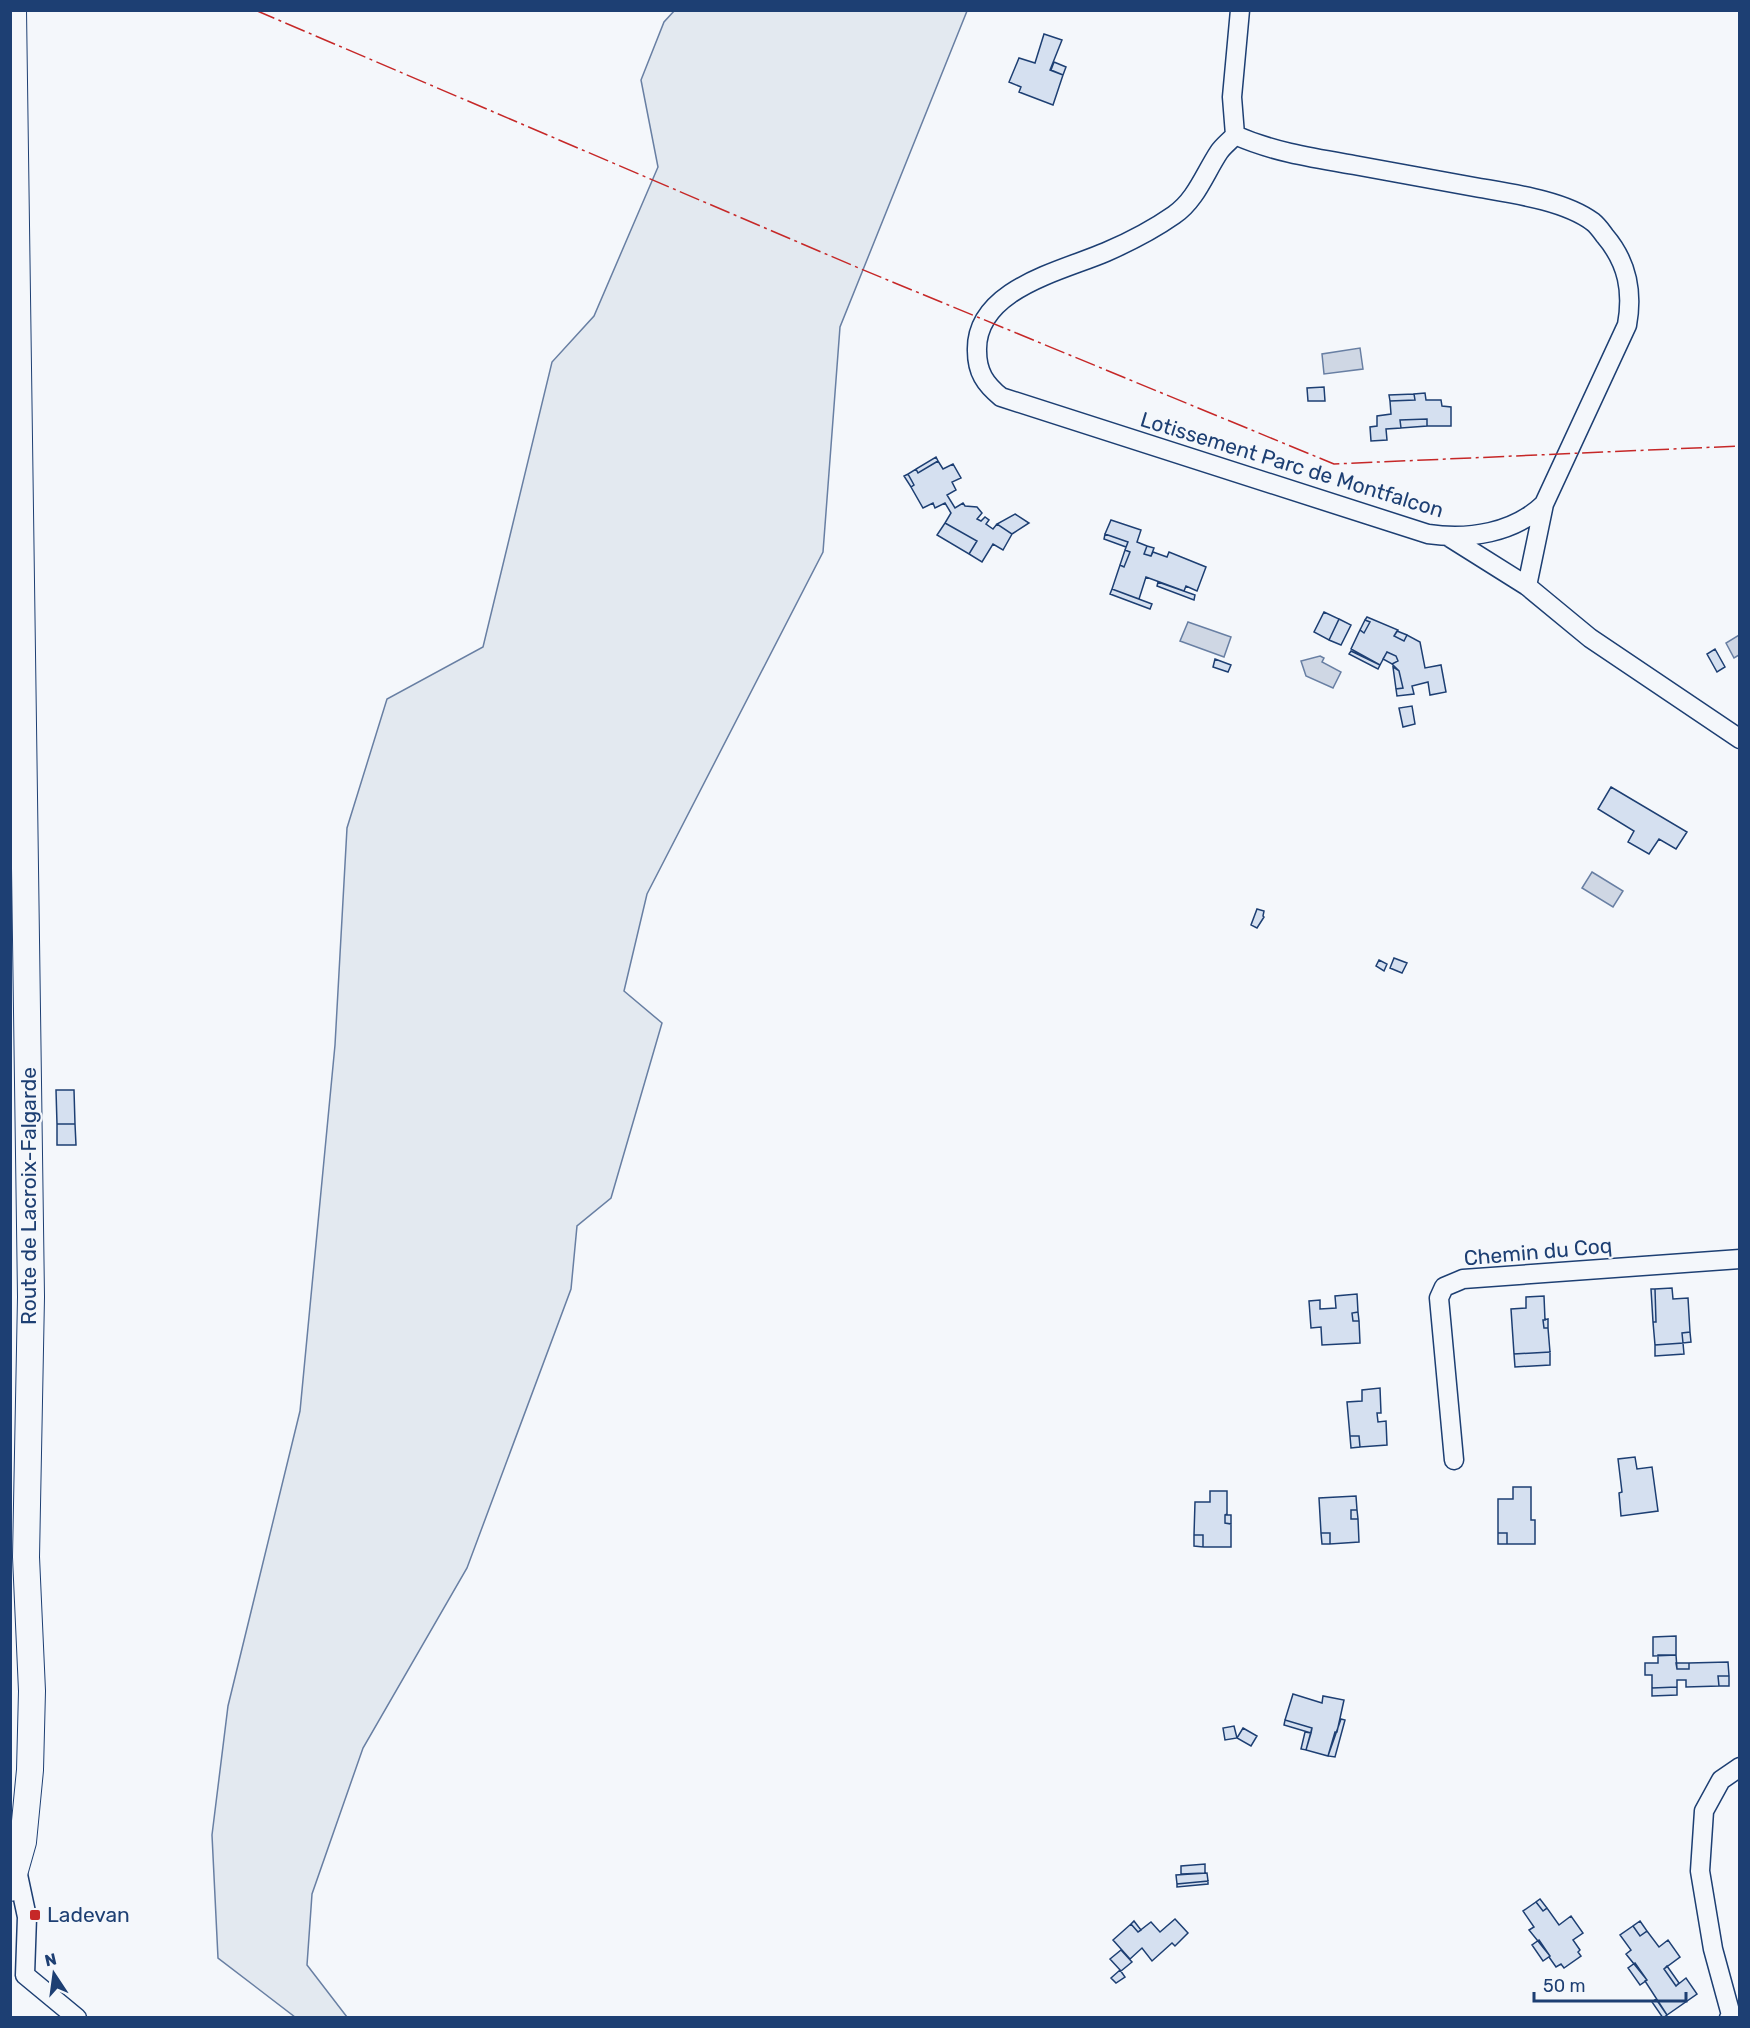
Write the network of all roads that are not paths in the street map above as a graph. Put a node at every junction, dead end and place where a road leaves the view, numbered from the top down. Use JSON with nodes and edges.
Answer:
{"nodes":[{"id":1,"x":13,"y":10,"type":"edge"},
{"id":2,"x":1240,"y":10,"type":"edge"},
{"id":3,"x":1235,"y":135,"type":"junction"},
{"id":4,"x":1545,"y":504,"type":"junction"},
{"id":5,"x":1449,"y":537,"type":"junction"},
{"id":6,"x":1527,"y":586,"type":"junction"},
{"id":7,"x":1740,"y":739,"type":"edge"},
{"id":8,"x":1740,"y":1259,"type":"edge"},
{"id":9,"x":1454,"y":1460,"type":"dead end"},
{"id":10,"x":1740,"y":1767,"type":"edge"},
{"id":11,"x":14,"y":1879,"type":"edge"},
{"id":12,"x":18,"y":1977,"type":"edge"},
{"id":13,"x":77,"y":2018,"type":"edge"},
{"id":14,"x":1729,"y":2018,"type":"edge"}],
"edges":[{"from":1,"to":11,"type":"main road","name":"Route de Lacroix-Falgarde"},
{"from":2,"to":3,"type":"street"},
{"from":3,"to":4,"type":"street"},
{"from":3,"to":5,"type":"street","name":"Lotissement Parc de Montfalcon"},
{"from":4,"to":5,"type":"street","name":"Lotissement Parc de Montfalcon"},
{"from":4,"to":6,"type":"street"},
{"from":5,"to":6,"type":"street"},
{"from":6,"to":7,"type":"street"},
{"from":8,"to":9,"type":"street","name":"Chemin du Coq"},
{"from":10,"to":14,"type":"street"},
{"from":11,"to":12,"type":"street"},
{"from":12,"to":13,"type":"street"}]}
